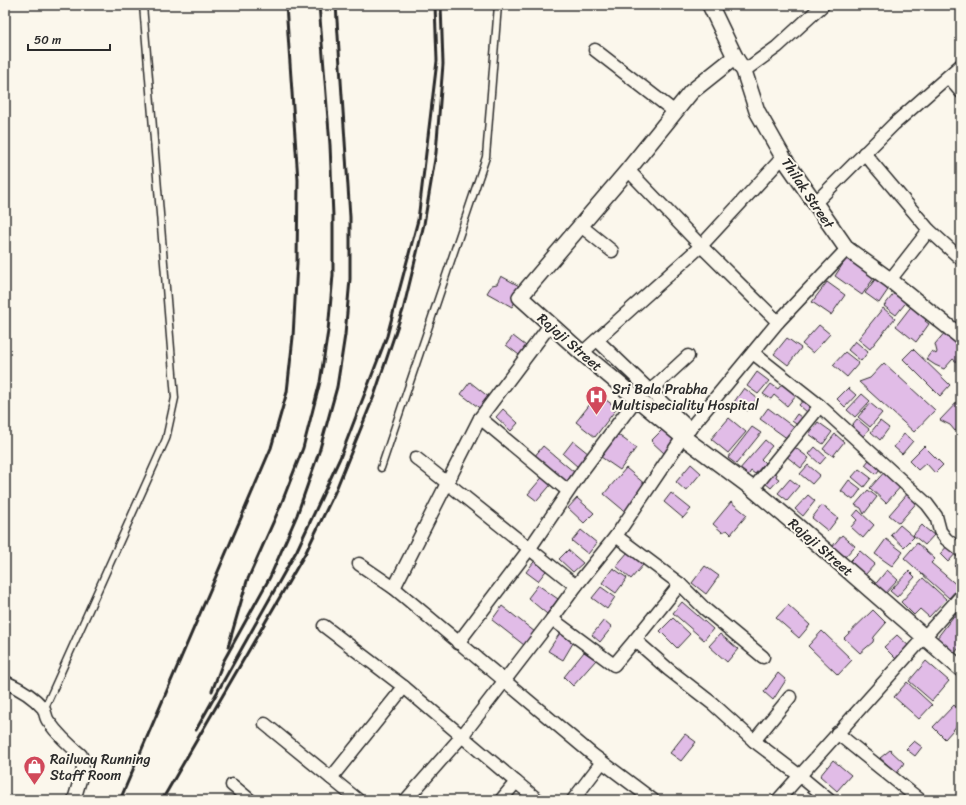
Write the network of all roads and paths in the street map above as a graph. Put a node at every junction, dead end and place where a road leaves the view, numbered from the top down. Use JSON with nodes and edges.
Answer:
{"nodes":[{"id":1,"x":143,"y":5,"type":"edge"},
{"id":2,"x":498,"y":5,"type":"edge"},
{"id":3,"x":710,"y":5,"type":"edge"},
{"id":4,"x":823,"y":5,"type":"edge"},
{"id":5,"x":595,"y":50,"type":"dead end"},
{"id":6,"x":735,"y":57,"type":"junction"},
{"id":7,"x":961,"y":65,"type":"edge"},
{"id":8,"x":744,"y":71,"type":"junction"},
{"id":9,"x":948,"y":77,"type":"junction"},
{"id":10,"x":961,"y":92,"type":"edge"},
{"id":11,"x":675,"y":112,"type":"junction"},
{"id":12,"x":864,"y":153,"type":"junction"},
{"id":13,"x":783,"y":157,"type":"junction"},
{"id":14,"x":628,"y":170,"type":"junction"},
{"id":15,"x":814,"y":204,"type":"junction"},
{"id":16,"x":581,"y":226,"type":"junction"},
{"id":17,"x":929,"y":230,"type":"junction"},
{"id":18,"x":701,"y":246,"type":"junction"},
{"id":19,"x":847,"y":248,"type":"junction"},
{"id":20,"x":612,"y":251,"type":"dead end"},
{"id":21,"x":961,"y":259,"type":"edge"},
{"id":22,"x":890,"y":280,"type":"junction"},
{"id":23,"x":778,"y":322,"type":"junction"},
{"id":24,"x":550,"y":324,"type":"junction"},
{"id":25,"x":961,"y":337,"type":"edge"},
{"id":26,"x":597,"y":340,"type":"junction"},
{"id":27,"x":582,"y":353,"type":"junction"},
{"id":28,"x":753,"y":353,"type":"junction"},
{"id":29,"x":688,"y":356,"type":"dead end"},
{"id":30,"x":643,"y":395,"type":"junction"},
{"id":31,"x":820,"y":406,"type":"junction"},
{"id":32,"x":480,"y":418,"type":"junction"},
{"id":33,"x":687,"y":433,"type":"junction"},
{"id":34,"x":416,"y":458,"type":"dead end"},
{"id":35,"x":381,"y":468,"type":"dead end"},
{"id":36,"x":448,"y":483,"type":"junction"},
{"id":37,"x":753,"y":489,"type":"junction"},
{"id":38,"x":568,"y":491,"type":"junction"},
{"id":39,"x":616,"y":536,"type":"junction"},
{"id":40,"x":530,"y":548,"type":"junction"},
{"id":41,"x":961,"y":552,"type":"edge"},
{"id":42,"x":359,"y":564,"type":"dead end"},
{"id":43,"x":680,"y":584,"type":"junction"},
{"id":44,"x":576,"y":586,"type":"junction"},
{"id":45,"x":394,"y":588,"type":"junction"},
{"id":46,"x":961,"y":596,"type":"edge"},
{"id":47,"x":552,"y":619,"type":"junction"},
{"id":48,"x":324,"y":626,"type":"dead end"},
{"id":49,"x":924,"y":638,"type":"junction"},
{"id":50,"x":635,"y":640,"type":"junction"},
{"id":51,"x":458,"y":642,"type":"junction"},
{"id":52,"x":763,"y":657,"type":"dead end"},
{"id":53,"x":961,"y":669,"type":"edge"},
{"id":54,"x":505,"y":681,"type":"junction"},
{"id":55,"x":5,"y":682,"type":"edge"},
{"id":56,"x":404,"y":687,"type":"junction"},
{"id":57,"x":790,"y":696,"type":"dead end"},
{"id":58,"x":44,"y":710,"type":"junction"},
{"id":59,"x":265,"y":724,"type":"dead end"},
{"id":60,"x":836,"y":733,"type":"junction"},
{"id":61,"x":462,"y":736,"type":"junction"},
{"id":62,"x":754,"y":741,"type":"junction"},
{"id":63,"x":602,"y":762,"type":"junction"},
{"id":64,"x":800,"y":776,"type":"junction"},
{"id":65,"x":331,"y":778,"type":"junction"},
{"id":66,"x":516,"y":782,"type":"junction"},
{"id":67,"x":232,"y":785,"type":"dead end"},
{"id":68,"x":74,"y":800,"type":"edge"},
{"id":69,"x":250,"y":800,"type":"edge"},
{"id":70,"x":358,"y":800,"type":"edge"},
{"id":71,"x":406,"y":800,"type":"edge"},
{"id":72,"x":501,"y":800,"type":"edge"},
{"id":73,"x":538,"y":800,"type":"edge"},
{"id":74,"x":573,"y":800,"type":"edge"},
{"id":75,"x":653,"y":800,"type":"edge"},
{"id":76,"x":778,"y":800,"type":"edge"},
{"id":77,"x":829,"y":800,"type":"edge"},
{"id":78,"x":920,"y":800,"type":"edge"}],
"edges":[{"from":1,"to":58,"type":"lane"},
{"from":2,"to":35,"type":"lane"},
{"from":3,"to":6,"type":"street","name":"Thilak Street"},
{"from":4,"to":8,"type":"street"},
{"from":5,"to":11,"type":"street"},
{"from":6,"to":8,"type":"street","name":"Thilak Street"},
{"from":6,"to":11,"type":"street","name":"Rajaji Street"},
{"from":7,"to":9,"type":"street"},
{"from":8,"to":13,"type":"street","name":"Thilak Street"},
{"from":9,"to":10,"type":"street"},
{"from":9,"to":12,"type":"street"},
{"from":11,"to":14,"type":"street","name":"Rajaji Street"},
{"from":12,"to":15,"type":"street"},
{"from":12,"to":17,"type":"street"},
{"from":13,"to":15,"type":"street","name":"Thilak Street"},
{"from":13,"to":18,"type":"street"},
{"from":14,"to":16,"type":"street","name":"Rajaji Street"},
{"from":14,"to":18,"type":"street"},
{"from":15,"to":19,"type":"street","name":"Thilak Street"},
{"from":16,"to":20,"type":"street"},
{"from":16,"to":24,"type":"street","name":"Rajaji Street"},
{"from":17,"to":21,"type":"street"},
{"from":17,"to":22,"type":"street"},
{"from":18,"to":23,"type":"street"},
{"from":18,"to":26,"type":"street"},
{"from":19,"to":22,"type":"street","name":"Thilak Street"},
{"from":19,"to":23,"type":"street"},
{"from":22,"to":25,"type":"street","name":"Thilak Street"},
{"from":23,"to":28,"type":"street"},
{"from":24,"to":27,"type":"street","name":"Rajaji Street"},
{"from":24,"to":32,"type":"street"},
{"from":26,"to":27,"type":"street"},
{"from":26,"to":30,"type":"street"},
{"from":27,"to":30,"type":"street","name":"Rajaji Street"},
{"from":28,"to":31,"type":"street"},
{"from":28,"to":33,"type":"street"},
{"from":29,"to":30,"type":"street"},
{"from":30,"to":33,"type":"street","name":"Rajaji Street"},
{"from":30,"to":38,"type":"street"},
{"from":31,"to":37,"type":"street"},
{"from":31,"to":41,"type":"street"},
{"from":32,"to":36,"type":"street"},
{"from":32,"to":38,"type":"street"},
{"from":33,"to":37,"type":"street","name":"Rajaji Street"},
{"from":33,"to":39,"type":"street"},
{"from":34,"to":36,"type":"street"},
{"from":36,"to":40,"type":"street"},
{"from":36,"to":45,"type":"street"},
{"from":37,"to":49,"type":"street","name":"Rajaji Street"},
{"from":38,"to":40,"type":"street"},
{"from":39,"to":43,"type":"street"},
{"from":39,"to":44,"type":"street"},
{"from":40,"to":44,"type":"street"},
{"from":40,"to":51,"type":"street"},
{"from":42,"to":45,"type":"street"},
{"from":43,"to":50,"type":"street"},
{"from":43,"to":52,"type":"street"},
{"from":44,"to":47,"type":"street"},
{"from":45,"to":51,"type":"street"},
{"from":46,"to":49,"type":"street"},
{"from":47,"to":50,"type":"street"},
{"from":47,"to":54,"type":"street"},
{"from":48,"to":56,"type":"street"},
{"from":49,"to":53,"type":"street","name":"Rajaji Street"},
{"from":49,"to":60,"type":"street"},
{"from":50,"to":62,"type":"street"},
{"from":51,"to":54,"type":"street"},
{"from":54,"to":61,"type":"street"},
{"from":54,"to":63,"type":"street"},
{"from":55,"to":58,"type":"street"},
{"from":56,"to":61,"type":"street"},
{"from":56,"to":65,"type":"street"},
{"from":57,"to":62,"type":"street"},
{"from":58,"to":68,"type":"street"},
{"from":59,"to":65,"type":"street"},
{"from":60,"to":64,"type":"street"},
{"from":60,"to":78,"type":"street"},
{"from":61,"to":66,"type":"street"},
{"from":61,"to":71,"type":"street"},
{"from":62,"to":64,"type":"street"},
{"from":63,"to":74,"type":"street"},
{"from":63,"to":75,"type":"street"},
{"from":64,"to":76,"type":"street"},
{"from":64,"to":77,"type":"street"},
{"from":65,"to":70,"type":"street"},
{"from":66,"to":72,"type":"street"},
{"from":66,"to":73,"type":"street"},
{"from":67,"to":69,"type":"street"}]}
